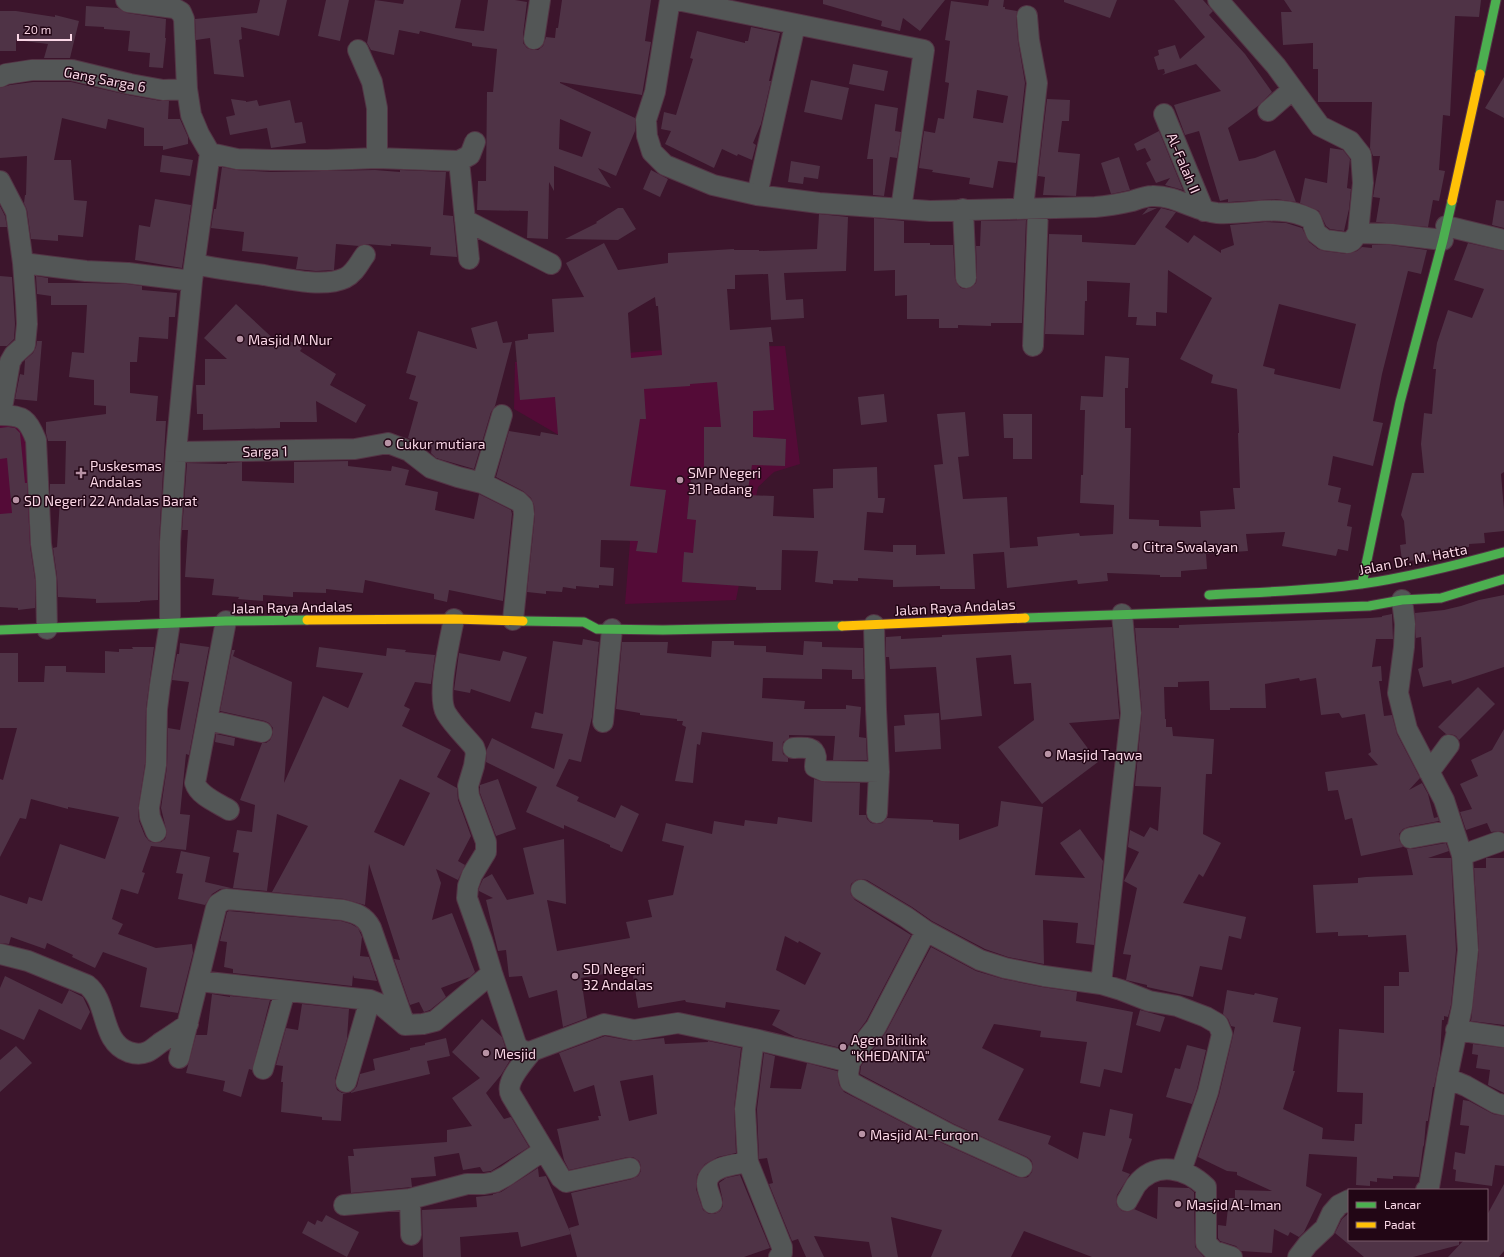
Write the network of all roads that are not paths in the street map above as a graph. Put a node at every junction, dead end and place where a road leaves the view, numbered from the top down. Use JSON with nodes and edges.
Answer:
{"nodes":[{"id":1,"x":126,"y":0,"type":"edge"},
{"id":2,"x":540,"y":0,"type":"edge"},
{"id":3,"x":670,"y":0,"type":"edge"},
{"id":4,"x":677,"y":0,"type":"edge"},
{"id":5,"x":1218,"y":0,"type":"edge"},
{"id":6,"x":1496,"y":0,"type":"edge"},
{"id":7,"x":1027,"y":16,"type":"dead end"},
{"id":8,"x":795,"y":25,"type":"junction"},
{"id":9,"x":534,"y":39,"type":"dead end"},
{"id":10,"x":358,"y":50,"type":"dead end"},
{"id":11,"x":0,"y":77,"type":"edge"},
{"id":12,"x":187,"y":89,"type":"junction"},
{"id":13,"x":1293,"y":89,"type":"junction"},
{"id":14,"x":1268,"y":111,"type":"dead end"},
{"id":15,"x":1164,"y":114,"type":"dead end"},
{"id":16,"x":476,"y":142,"type":"dead end"},
{"id":17,"x":210,"y":153,"type":"junction"},
{"id":18,"x":377,"y":158,"type":"junction"},
{"id":19,"x":459,"y":161,"type":"junction"},
{"id":20,"x":0,"y":181,"type":"edge"},
{"id":21,"x":757,"y":195,"type":"junction"},
{"id":22,"x":1030,"y":208,"type":"junction"},
{"id":23,"x":901,"y":209,"type":"junction"},
{"id":24,"x":962,"y":209,"type":"junction"},
{"id":25,"x":1204,"y":211,"type":"junction"},
{"id":26,"x":465,"y":220,"type":"junction"},
{"id":27,"x":1444,"y":233,"type":"junction"},
{"id":28,"x":1358,"y":234,"type":"junction"},
{"id":29,"x":1504,"y":240,"type":"edge"},
{"id":30,"x":365,"y":255,"type":"dead end"},
{"id":31,"x":469,"y":258,"type":"dead end"},
{"id":32,"x":23,"y":263,"type":"junction"},
{"id":33,"x":551,"y":264,"type":"dead end"},
{"id":34,"x":194,"y":272,"type":"junction"},
{"id":35,"x":966,"y":278,"type":"dead end"},
{"id":36,"x":1033,"y":346,"type":"dead end"},
{"id":37,"x":1,"y":414,"type":"edge"},
{"id":38,"x":502,"y":415,"type":"dead end"},
{"id":39,"x":176,"y":452,"type":"junction"},
{"id":40,"x":482,"y":483,"type":"junction"},
{"id":41,"x":1504,"y":552,"type":"edge"},
{"id":42,"x":1504,"y":579,"type":"edge"},
{"id":43,"x":1362,"y":584,"type":"junction"},
{"id":44,"x":1202,"y":596,"type":"dead end"},
{"id":45,"x":1402,"y":600,"type":"junction"},
{"id":46,"x":1122,"y":614,"type":"junction"},
{"id":47,"x":597,"y":615,"type":"dead end"},
{"id":48,"x":454,"y":619,"type":"junction"},
{"id":49,"x":513,"y":620,"type":"junction"},
{"id":50,"x":226,"y":621,"type":"junction"},
{"id":51,"x":170,"y":622,"type":"junction"},
{"id":52,"x":584,"y":622,"type":"junction"},
{"id":53,"x":874,"y":625,"type":"junction"},
{"id":54,"x":47,"y":629,"type":"junction"},
{"id":55,"x":612,"y":629,"type":"junction"},
{"id":56,"x":0,"y":630,"type":"edge"},
{"id":57,"x":208,"y":720,"type":"junction"},
{"id":58,"x":603,"y":722,"type":"dead end"},
{"id":59,"x":262,"y":732,"type":"dead end"},
{"id":60,"x":1449,"y":745,"type":"dead end"},
{"id":61,"x":793,"y":748,"type":"dead end"},
{"id":62,"x":879,"y":772,"type":"junction"},
{"id":63,"x":1429,"y":772,"type":"junction"},
{"id":64,"x":229,"y":810,"type":"dead end"},
{"id":65,"x":877,"y":813,"type":"dead end"},
{"id":66,"x":1453,"y":830,"type":"junction"},
{"id":67,"x":156,"y":832,"type":"dead end"},
{"id":68,"x":1410,"y":838,"type":"dead end"},
{"id":69,"x":1498,"y":842,"type":"dead end"},
{"id":70,"x":1462,"y":855,"type":"junction"},
{"id":71,"x":861,"y":890,"type":"dead end"},
{"id":72,"x":926,"y":931,"type":"junction"},
{"id":73,"x":0,"y":954,"type":"edge"},
{"id":74,"x":492,"y":973,"type":"junction"},
{"id":75,"x":199,"y":981,"type":"junction"},
{"id":76,"x":1101,"y":984,"type":"junction"},
{"id":77,"x":285,"y":991,"type":"junction"},
{"id":78,"x":370,"y":1000,"type":"junction"},
{"id":79,"x":188,"y":1024,"type":"junction"},
{"id":80,"x":405,"y":1025,"type":"junction"},
{"id":81,"x":1456,"y":1030,"type":"junction"},
{"id":82,"x":1504,"y":1037,"type":"edge"},
{"id":83,"x":754,"y":1039,"type":"junction"},
{"id":84,"x":532,"y":1051,"type":"junction"},
{"id":85,"x":179,"y":1058,"type":"dead end"},
{"id":86,"x":850,"y":1062,"type":"junction"},
{"id":87,"x":263,"y":1069,"type":"dead end"},
{"id":88,"x":1447,"y":1078,"type":"junction"},
{"id":89,"x":346,"y":1082,"type":"dead end"},
{"id":90,"x":1504,"y":1106,"type":"edge"},
{"id":91,"x":544,"y":1150,"type":"junction"},
{"id":92,"x":748,"y":1162,"type":"junction"},
{"id":93,"x":1022,"y":1167,"type":"dead end"},
{"id":94,"x":630,"y":1168,"type":"dead end"},
{"id":95,"x":1181,"y":1172,"type":"junction"},
{"id":96,"x":1427,"y":1189,"type":"edge"},
{"id":97,"x":410,"y":1199,"type":"junction"},
{"id":98,"x":1348,"y":1200,"type":"edge"},
{"id":99,"x":712,"y":1202,"type":"dead end"},
{"id":100,"x":1127,"y":1202,"type":"dead end"},
{"id":101,"x":344,"y":1205,"type":"dead end"},
{"id":102,"x":411,"y":1235,"type":"dead end"},
{"id":103,"x":779,"y":1257,"type":"edge"},
{"id":104,"x":1232,"y":1257,"type":"edge"},
{"id":105,"x":1298,"y":1257,"type":"edge"}],
"edges":[{"from":1,"to":12,"type":"street"},
{"from":2,"to":9,"type":"street"},
{"from":3,"to":21,"type":"street"},
{"from":4,"to":8,"type":"street"},
{"from":5,"to":13,"type":"street"},
{"from":6,"to":27,"type":"main road"},
{"from":7,"to":22,"type":"street"},
{"from":8,"to":21,"type":"street"},
{"from":8,"to":23,"type":"street"},
{"from":10,"to":18,"type":"street"},
{"from":11,"to":12,"type":"street","name":"Gang Sarga 6"},
{"from":12,"to":17,"type":"street"},
{"from":13,"to":14,"type":"street"},
{"from":13,"to":28,"type":"street"},
{"from":15,"to":25,"type":"street","name":"Al-Falah II"},
{"from":16,"to":19,"type":"street"},
{"from":17,"to":18,"type":"street"},
{"from":17,"to":34,"type":"street"},
{"from":18,"to":19,"type":"street"},
{"from":19,"to":26,"type":"street"},
{"from":20,"to":32,"type":"street"},
{"from":21,"to":23,"type":"street"},
{"from":22,"to":24,"type":"street"},
{"from":22,"to":25,"type":"street"},
{"from":22,"to":36,"type":"street"},
{"from":23,"to":24,"type":"street"},
{"from":24,"to":35,"type":"street"},
{"from":25,"to":28,"type":"street"},
{"from":26,"to":31,"type":"street"},
{"from":26,"to":33,"type":"street"},
{"from":27,"to":28,"type":"street"},
{"from":27,"to":29,"type":"street"},
{"from":27,"to":43,"type":"main road"},
{"from":30,"to":34,"type":"street"},
{"from":32,"to":34,"type":"street"},
{"from":32,"to":37,"type":"street"},
{"from":34,"to":39,"type":"street"},
{"from":37,"to":54,"type":"street"},
{"from":38,"to":40,"type":"street"},
{"from":39,"to":40,"type":"street","name":"Sarga 1"},
{"from":39,"to":51,"type":"street"},
{"from":40,"to":49,"type":"street","name":"Sarga 1"},
{"from":41,"to":43,"type":"main road","name":"Jalan Dr. M. Hatta"},
{"from":42,"to":45,"type":"main road"},
{"from":43,"to":44,"type":"main road","name":"Jalan Dr. M. Hatta"},
{"from":45,"to":46,"type":"main road","name":"Jalan Raya Andalas"},
{"from":45,"to":63,"type":"street"},
{"from":46,"to":53,"type":"main road","name":"Jalan Raya Andalas"},
{"from":46,"to":76,"type":"street"},
{"from":47,"to":52,"type":"main road","name":"Jalan Raya Andalas"},
{"from":48,"to":49,"type":"main road","name":"Jalan Raya Andalas"},
{"from":48,"to":50,"type":"main road","name":"Jalan Raya Andalas"},
{"from":48,"to":74,"type":"street"},
{"from":49,"to":52,"type":"main road","name":"Jalan Raya Andalas"},
{"from":50,"to":51,"type":"main road","name":"Jalan Raya Andalas"},
{"from":50,"to":57,"type":"street"},
{"from":51,"to":54,"type":"main road","name":"Jalan Raya Andalas"},
{"from":51,"to":67,"type":"street"},
{"from":52,"to":55,"type":"main road","name":"Jalan Raya Andalas"},
{"from":53,"to":55,"type":"main road","name":"Jalan Raya Andalas"},
{"from":53,"to":62,"type":"street"},
{"from":54,"to":56,"type":"main road","name":"Jalan Raya Andalas"},
{"from":55,"to":58,"type":"street"},
{"from":57,"to":59,"type":"street"},
{"from":57,"to":64,"type":"street"},
{"from":60,"to":63,"type":"street"},
{"from":61,"to":62,"type":"street"},
{"from":62,"to":65,"type":"street"},
{"from":63,"to":66,"type":"street"},
{"from":66,"to":68,"type":"street"},
{"from":66,"to":70,"type":"street"},
{"from":69,"to":70,"type":"street"},
{"from":70,"to":81,"type":"street"},
{"from":71,"to":72,"type":"street"},
{"from":72,"to":76,"type":"street"},
{"from":72,"to":86,"type":"street"},
{"from":73,"to":79,"type":"street"},
{"from":74,"to":80,"type":"street"},
{"from":74,"to":84,"type":"street"},
{"from":75,"to":77,"type":"street"},
{"from":75,"to":79,"type":"street"},
{"from":75,"to":80,"type":"street"},
{"from":76,"to":95,"type":"street"},
{"from":77,"to":78,"type":"street"},
{"from":77,"to":87,"type":"street"},
{"from":78,"to":80,"type":"street"},
{"from":78,"to":89,"type":"street"},
{"from":79,"to":85,"type":"street"},
{"from":81,"to":82,"type":"street"},
{"from":81,"to":88,"type":"street"},
{"from":83,"to":84,"type":"street"},
{"from":83,"to":86,"type":"street"},
{"from":83,"to":92,"type":"street"},
{"from":84,"to":91,"type":"street"},
{"from":86,"to":93,"type":"street"},
{"from":88,"to":90,"type":"street"},
{"from":88,"to":96,"type":"street"},
{"from":91,"to":94,"type":"street"},
{"from":91,"to":97,"type":"street"},
{"from":92,"to":99,"type":"street"},
{"from":92,"to":103,"type":"street"},
{"from":95,"to":100,"type":"street"},
{"from":95,"to":104,"type":"street"},
{"from":97,"to":101,"type":"street"},
{"from":97,"to":102,"type":"street"},
{"from":98,"to":105,"type":"street"}]}
